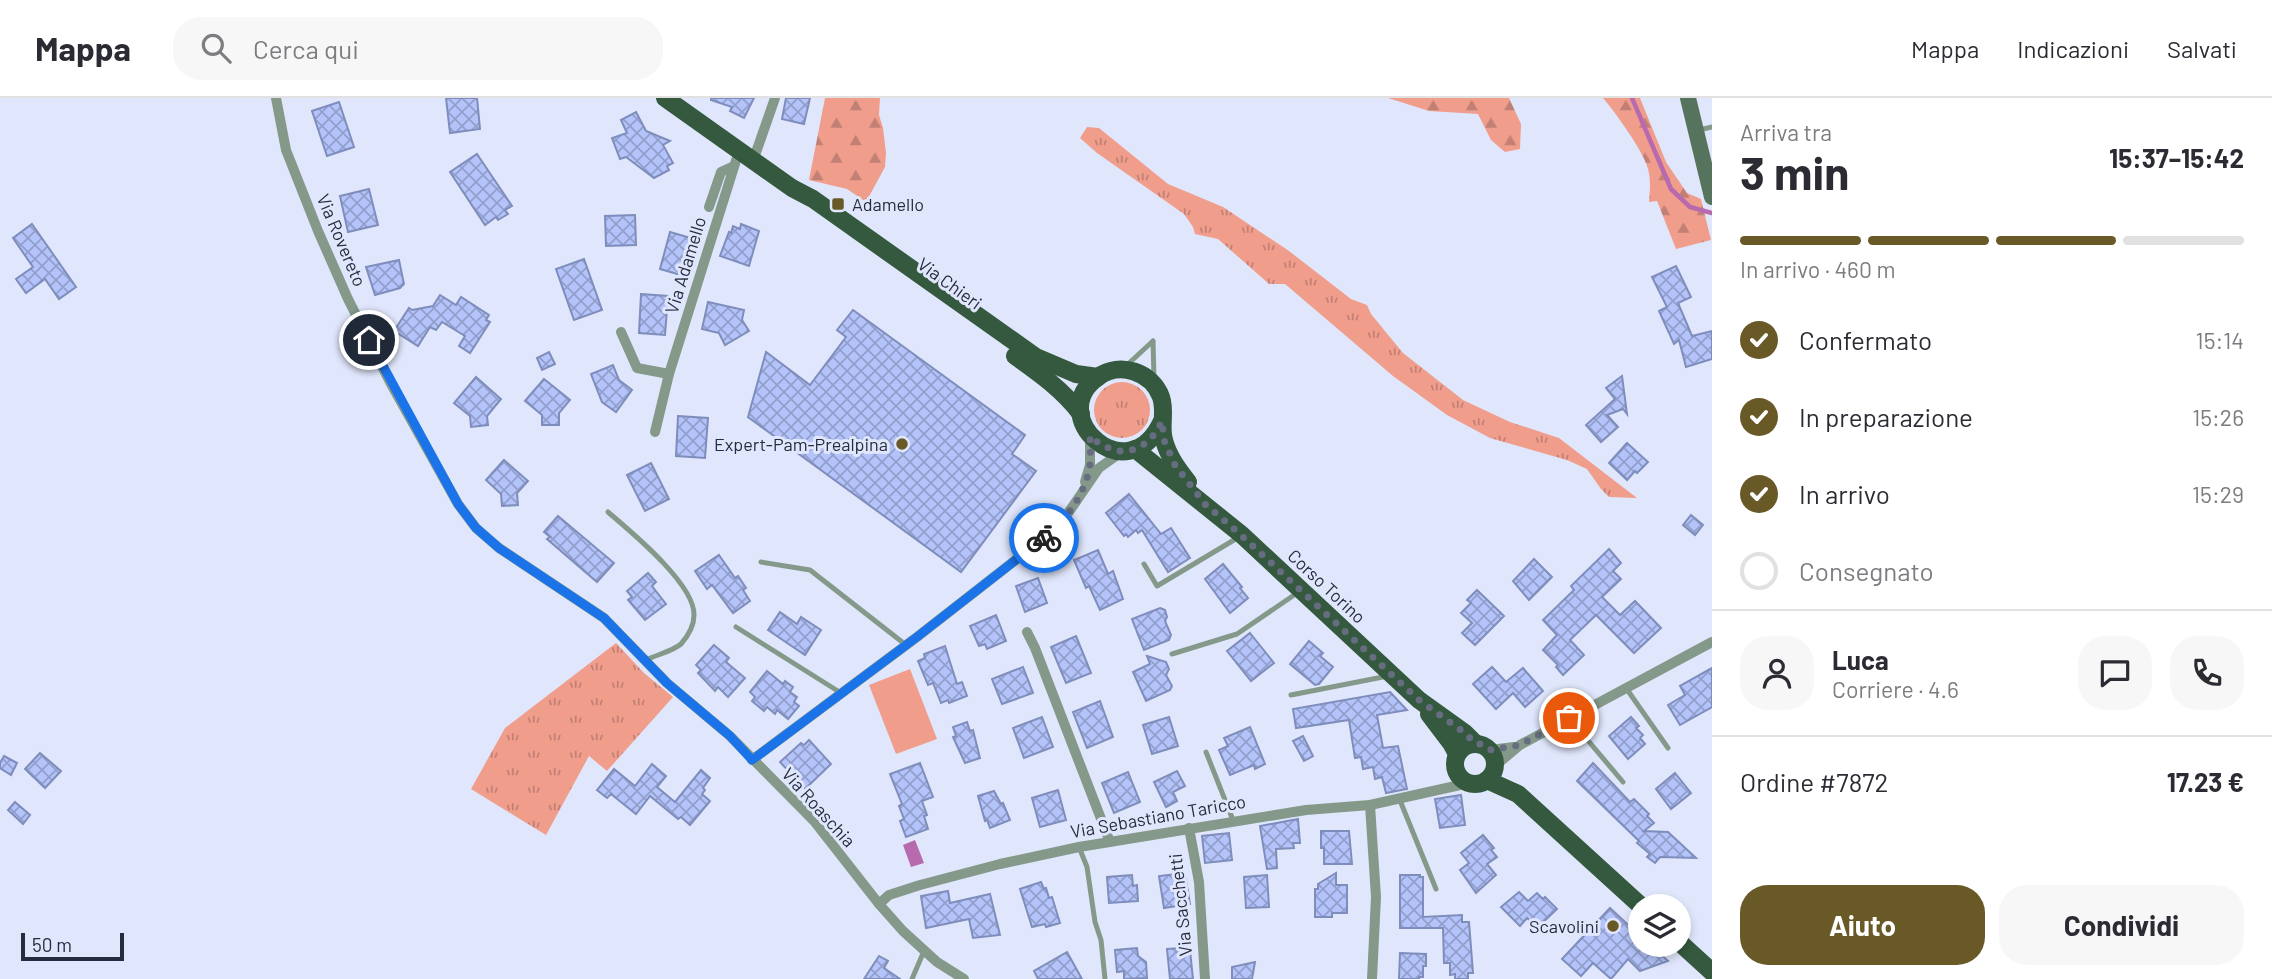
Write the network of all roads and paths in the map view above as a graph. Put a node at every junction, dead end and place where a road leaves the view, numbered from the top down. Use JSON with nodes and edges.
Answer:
{"nodes":[{"id":1,"x":276,"y":98,"type":"edge"},
{"id":2,"x":664,"y":98,"type":"edge"},
{"id":3,"x":775,"y":98,"type":"edge"},
{"id":4,"x":1688,"y":98,"type":"edge"},
{"id":5,"x":1704,"y":129,"type":"edge"},
{"id":6,"x":742,"y":159,"type":"junction"},
{"id":7,"x":785,"y":184,"type":"junction"},
{"id":8,"x":1712,"y":197,"type":"edge"},
{"id":9,"x":709,"y":207,"type":"dead end"},
{"id":10,"x":621,"y":332,"type":"dead end"},
{"id":11,"x":1122,"y":369,"type":"junction"},
{"id":12,"x":669,"y":374,"type":"junction"},
{"id":13,"x":1098,"y":377,"type":"junction"},
{"id":14,"x":1155,"y":385,"type":"junction"},
{"id":15,"x":1081,"y":414,"type":"junction"},
{"id":16,"x":1162,"y":421,"type":"junction"},
{"id":17,"x":655,"y":432,"type":"dead end"},
{"id":18,"x":1090,"y":436,"type":"junction"},
{"id":19,"x":1129,"y":450,"type":"junction"},
{"id":20,"x":1082,"y":491,"type":"junction"},
{"id":21,"x":1205,"y":504,"type":"junction"},
{"id":22,"x":608,"y":512,"type":"dead end"},
{"id":23,"x":1241,"y":535,"type":"junction"},
{"id":24,"x":761,"y":562,"type":"dead end"},
{"id":25,"x":1144,"y":564,"type":"dead end"},
{"id":26,"x":1301,"y":591,"type":"junction"},
{"id":27,"x":736,"y":627,"type":"dead end"},
{"id":28,"x":1027,"y":632,"type":"dead end"},
{"id":29,"x":1712,"y":642,"type":"edge"},
{"id":30,"x":906,"y":645,"type":"junction"},
{"id":31,"x":1172,"y":654,"type":"dead end"},
{"id":32,"x":646,"y":660,"type":"junction"},
{"id":33,"x":1392,"y":675,"type":"junction"},
{"id":34,"x":1626,"y":688,"type":"junction"},
{"id":35,"x":841,"y":693,"type":"junction"},
{"id":36,"x":1292,"y":695,"type":"dead end"},
{"id":37,"x":1419,"y":700,"type":"junction"},
{"id":38,"x":1569,"y":718,"type":"junction"},
{"id":39,"x":1520,"y":745,"type":"junction"},
{"id":40,"x":1668,"y":748,"type":"dead end"},
{"id":41,"x":1206,"y":752,"type":"dead end"},
{"id":42,"x":1457,"y":754,"type":"junction"},
{"id":43,"x":752,"y":760,"type":"junction"},
{"id":44,"x":1488,"y":762,"type":"junction"},
{"id":45,"x":1459,"y":782,"type":"junction"},
{"id":46,"x":1623,"y":782,"type":"dead end"},
{"id":47,"x":1399,"y":798,"type":"junction"},
{"id":48,"x":1370,"y":805,"type":"junction"},
{"id":49,"x":1233,"y":820,"type":"junction"},
{"id":50,"x":1189,"y":828,"type":"junction"},
{"id":51,"x":1110,"y":842,"type":"junction"},
{"id":52,"x":1079,"y":847,"type":"junction"},
{"id":53,"x":1436,"y":890,"type":"dead end"},
{"id":54,"x":1628,"y":894,"type":"edge"},
{"id":55,"x":879,"y":904,"type":"junction"},
{"id":56,"x":924,"y":951,"type":"junction"},
{"id":57,"x":1691,"y":953,"type":"edge"},
{"id":58,"x":1712,"y":972,"type":"edge"},
{"id":59,"x":912,"y":979,"type":"edge"},
{"id":60,"x":964,"y":979,"type":"edge"},
{"id":61,"x":1105,"y":979,"type":"edge"},
{"id":62,"x":1205,"y":979,"type":"edge"},
{"id":63,"x":1372,"y":979,"type":"edge"}],
"edges":[{"from":1,"to":32,"type":"street","name":"Via Rovereto"},
{"from":2,"to":6,"type":"main road","name":"Via Chieri"},
{"from":3,"to":6,"type":"street"},
{"from":4,"to":5,"type":"street"},
{"from":5,"to":8,"type":"street"},
{"from":6,"to":7,"type":"main road","name":"Via Chieri"},
{"from":6,"to":9,"type":"street","name":"Via Adamello"},
{"from":6,"to":12,"type":"street","name":"Via Adamello"},
{"from":7,"to":13,"type":"main road","name":"Via Chieri"},
{"from":7,"to":15,"type":"main road","name":"Via Chieri"},
{"from":10,"to":12,"type":"street"},
{"from":11,"to":13,"type":"main road"},
{"from":11,"to":14,"type":"main road"},
{"from":11,"to":14,"type":"lane"},
{"from":12,"to":17,"type":"street","name":"Via Adamello"},
{"from":13,"to":15,"type":"main road"},
{"from":14,"to":16,"type":"main road"},
{"from":15,"to":18,"type":"main road","name":"Via Chieri"},
{"from":16,"to":19,"type":"main road"},
{"from":16,"to":21,"type":"main road"},
{"from":18,"to":19,"type":"main road"},
{"from":18,"to":20,"type":"street"},
{"from":19,"to":20,"type":"street"},
{"from":19,"to":21,"type":"main road"},
{"from":20,"to":30,"type":"street"},
{"from":21,"to":23,"type":"main road","name":"Corso Torino"},
{"from":22,"to":32,"type":"lane"},
{"from":23,"to":25,"type":"lane"},
{"from":23,"to":26,"type":"main road","name":"Corso Torino"},
{"from":24,"to":30,"type":"lane"},
{"from":26,"to":31,"type":"lane"},
{"from":26,"to":33,"type":"main road","name":"Corso Torino"},
{"from":27,"to":35,"type":"lane"},
{"from":28,"to":51,"type":"street"},
{"from":29,"to":34,"type":"street"},
{"from":30,"to":35,"type":"street"},
{"from":32,"to":43,"type":"street","name":"Via Roaschia"},
{"from":33,"to":36,"type":"lane"},
{"from":33,"to":37,"type":"main road","name":"Corso Torino"},
{"from":34,"to":38,"type":"street"},
{"from":34,"to":40,"type":"lane"},
{"from":35,"to":43,"type":"street"},
{"from":37,"to":42,"type":"main road","name":"Corso Torino"},
{"from":37,"to":44,"type":"main road","name":"Corso Torino"},
{"from":38,"to":39,"type":"street"},
{"from":38,"to":46,"type":"lane"},
{"from":39,"to":44,"type":"street"},
{"from":39,"to":44,"type":"street"},
{"from":41,"to":49,"type":"lane"},
{"from":42,"to":44,"type":"main road"},
{"from":42,"to":45,"type":"main road"},
{"from":43,"to":55,"type":"street","name":"Via Roaschia"},
{"from":44,"to":45,"type":"main road"},
{"from":44,"to":54,"type":"main road","name":"Corso Torino"},
{"from":45,"to":47,"type":"street","name":"Via Sebastiano Taricco"},
{"from":47,"to":48,"type":"street","name":"Via Sebastiano Taricco"},
{"from":47,"to":53,"type":"lane"},
{"from":48,"to":49,"type":"street","name":"Via Sebastiano Taricco"},
{"from":48,"to":63,"type":"street"},
{"from":49,"to":50,"type":"street","name":"Via Sebastiano Taricco"},
{"from":50,"to":51,"type":"street","name":"Via Sebastiano Taricco"},
{"from":50,"to":62,"type":"street","name":"Via Sacchetti"},
{"from":51,"to":52,"type":"street","name":"Via Sebastiano Taricco"},
{"from":52,"to":55,"type":"street","name":"Via Sebastiano Taricco"},
{"from":52,"to":61,"type":"lane"},
{"from":55,"to":56,"type":"street","name":"Via Roaschia"},
{"from":56,"to":59,"type":"lane"},
{"from":56,"to":60,"type":"street","name":"Via Roaschia"},
{"from":57,"to":58,"type":"main road"}]}
